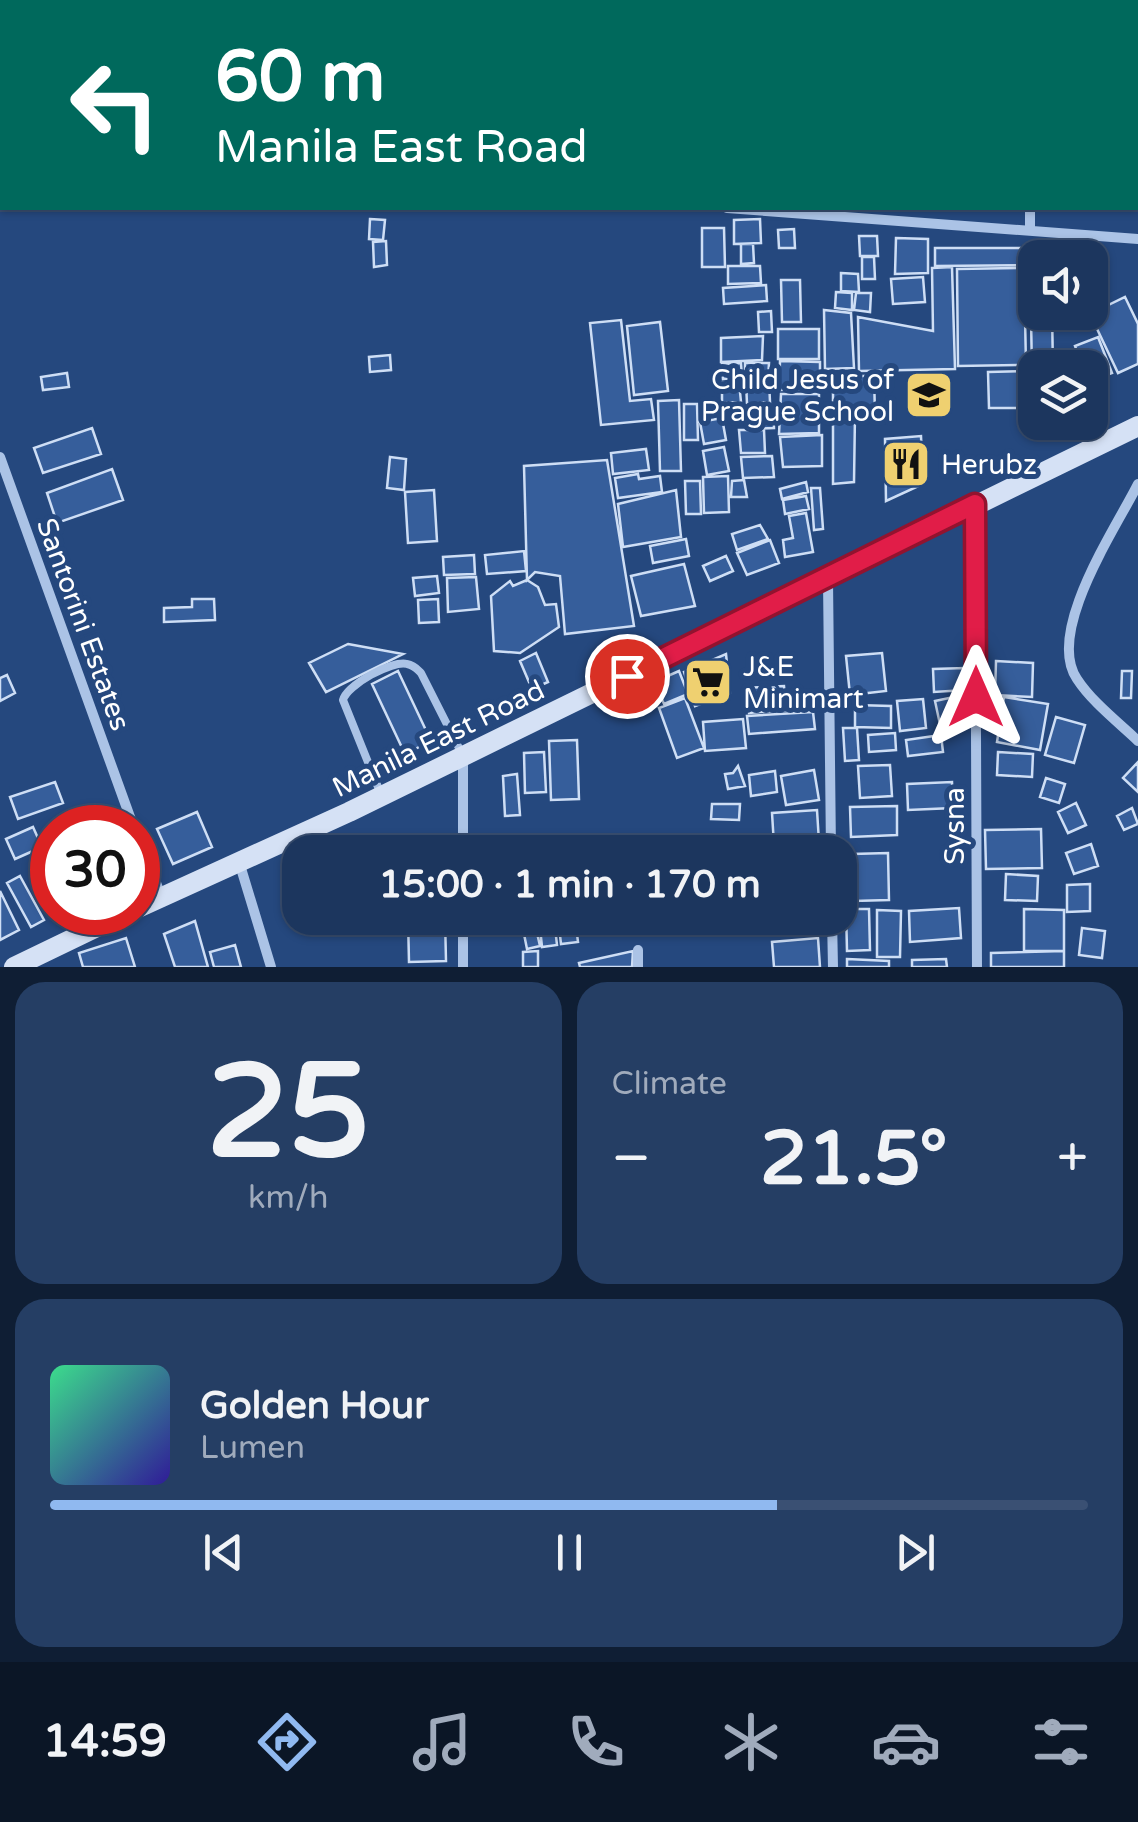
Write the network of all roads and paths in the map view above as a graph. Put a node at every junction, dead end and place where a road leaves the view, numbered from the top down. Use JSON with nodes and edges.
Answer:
{"nodes":[{"id":1,"x":755,"y":210,"type":"edge"},
{"id":2,"x":1030,"y":210,"type":"edge"},
{"id":3,"x":1030,"y":230,"type":"junction"},
{"id":4,"x":1138,"y":239,"type":"edge"},
{"id":5,"x":1138,"y":426,"type":"edge"},
{"id":6,"x":0,"y":457,"type":"edge"},
{"id":7,"x":1138,"y":484,"type":"edge"},
{"id":8,"x":975,"y":504,"type":"junction"},
{"id":9,"x":828,"y":580,"type":"junction"},
{"id":10,"x":1138,"y":741,"type":"edge"},
{"id":11,"x":463,"y":756,"type":"junction"},
{"id":12,"x":382,"y":796,"type":"junction"},
{"id":13,"x":126,"y":805,"type":"edge"},
{"id":14,"x":463,"y":835,"type":"edge"},
{"id":15,"x":832,"y":835,"type":"edge"},
{"id":16,"x":240,"y":864,"type":"junction"},
{"id":17,"x":161,"y":896,"type":"edge"},
{"id":18,"x":80,"y":935,"type":"edge"},
{"id":19,"x":463,"y":935,"type":"edge"},
{"id":20,"x":832,"y":935,"type":"edge"},
{"id":21,"x":638,"y":950,"type":"dead end"},
{"id":22,"x":14,"y":967,"type":"edge"},
{"id":23,"x":271,"y":967,"type":"edge"},
{"id":24,"x":463,"y":967,"type":"edge"},
{"id":25,"x":638,"y":967,"type":"edge"},
{"id":26,"x":833,"y":967,"type":"edge"},
{"id":27,"x":976,"y":967,"type":"edge"}],
"edges":[{"from":1,"to":3,"type":"street"},
{"from":2,"to":3,"type":"street"},
{"from":3,"to":4,"type":"street"},
{"from":5,"to":8,"type":"main road","name":"Manila East Road"},
{"from":6,"to":13,"type":"street","name":"Santorini Estates"},
{"from":7,"to":10,"type":"street"},
{"from":8,"to":9,"type":"main road","name":"Manila East Road"},
{"from":8,"to":27,"type":"street","name":"Sysna"},
{"from":9,"to":11,"type":"main road","name":"Manila East Road"},
{"from":9,"to":15,"type":"street"},
{"from":11,"to":12,"type":"main road","name":"Manila East Road"},
{"from":11,"to":12,"type":"lane"},
{"from":11,"to":14,"type":"street"},
{"from":12,"to":16,"type":"main road","name":"Manila East Road"},
{"from":16,"to":17,"type":"main road","name":"Manila East Road"},
{"from":16,"to":23,"type":"street"},
{"from":18,"to":22,"type":"main road"},
{"from":19,"to":24,"type":"street"},
{"from":20,"to":26,"type":"street"},
{"from":21,"to":25,"type":"street"}]}
